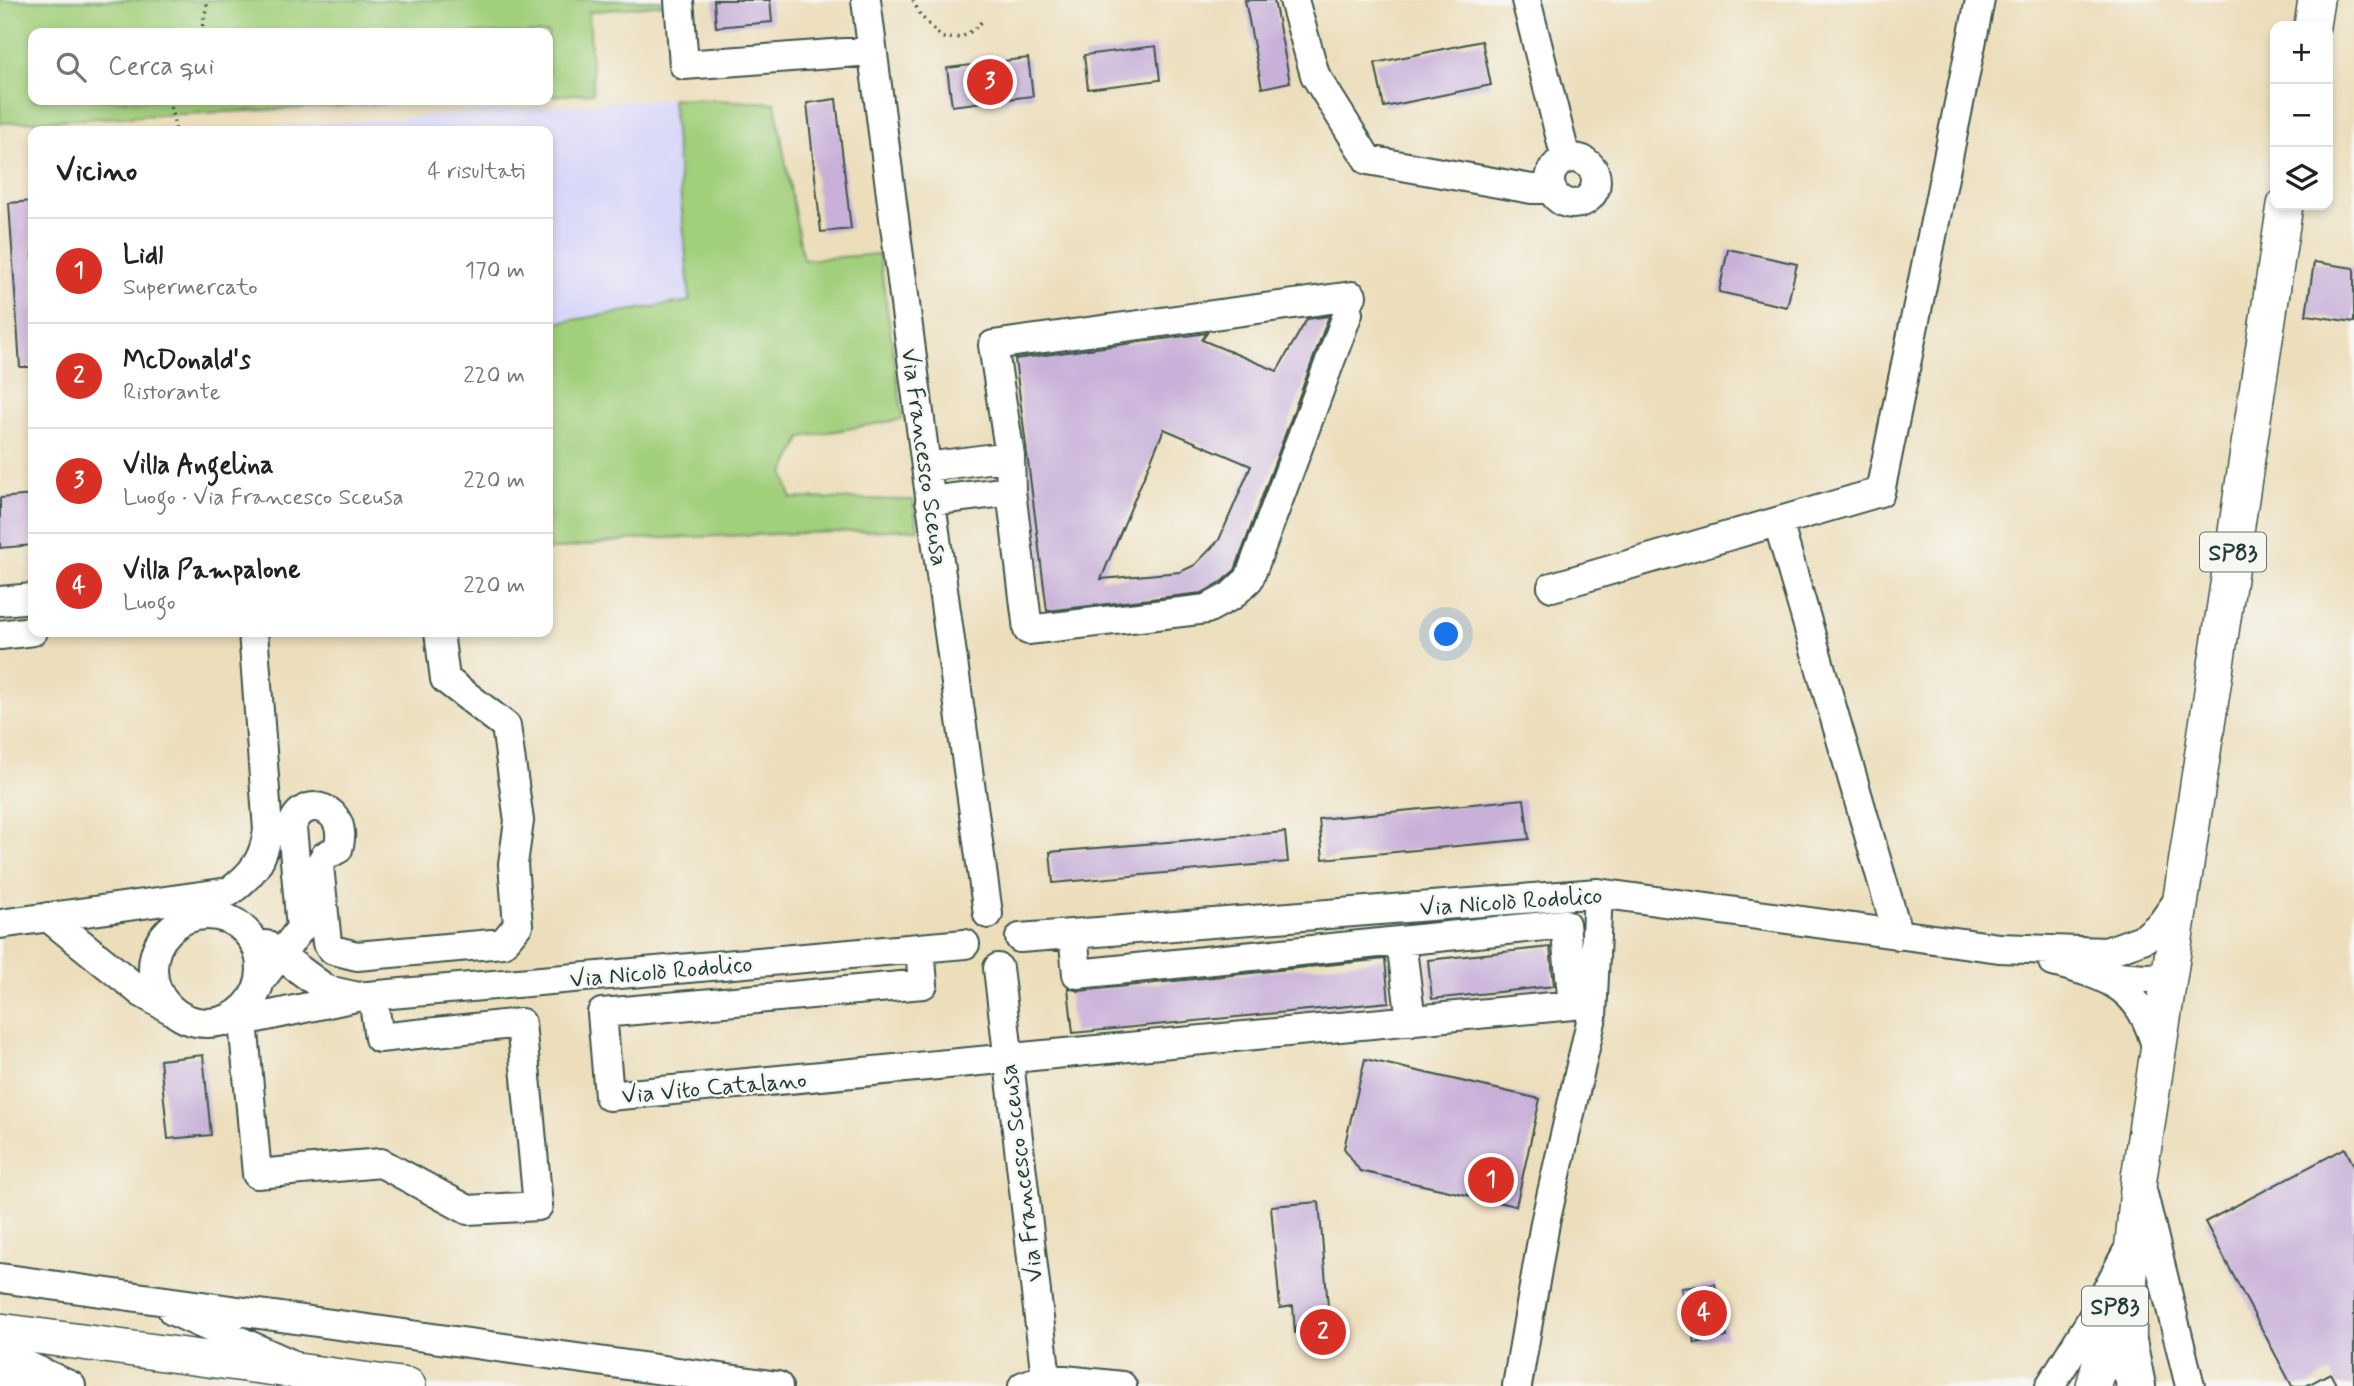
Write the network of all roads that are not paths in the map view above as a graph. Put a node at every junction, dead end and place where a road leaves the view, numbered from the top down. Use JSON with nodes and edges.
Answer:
{"nodes":[{"id":1,"x":679,"y":0,"type":"edge"},
{"id":2,"x":866,"y":0,"type":"edge"},
{"id":3,"x":1294,"y":0,"type":"edge"},
{"id":4,"x":1526,"y":0,"type":"edge"},
{"id":5,"x":1980,"y":0,"type":"edge"},
{"id":6,"x":2316,"y":0,"type":"edge"},
{"id":7,"x":2313,"y":21,"type":"edge"},
{"id":8,"x":873,"y":51,"type":"junction"},
{"id":9,"x":1566,"y":159,"type":"junction"},
{"id":10,"x":1551,"y":189,"type":"junction"},
{"id":11,"x":2284,"y":210,"type":"edge"},
{"id":12,"x":1010,"y":456,"type":"junction"},
{"id":13,"x":926,"y":467,"type":"junction"},
{"id":14,"x":1012,"y":491,"type":"junction"},
{"id":15,"x":930,"y":501,"type":"junction"},
{"id":16,"x":1778,"y":522,"type":"junction"},
{"id":17,"x":1552,"y":586,"type":"dead end"},
{"id":18,"x":28,"y":598,"type":"edge"},
{"id":19,"x":0,"y":601,"type":"edge"},
{"id":20,"x":28,"y":632,"type":"edge"},
{"id":21,"x":0,"y":635,"type":"edge"},
{"id":22,"x":254,"y":637,"type":"edge"},
{"id":23,"x":440,"y":637,"type":"edge"},
{"id":24,"x":229,"y":892,"type":"junction"},
{"id":25,"x":1598,"y":892,"type":"junction"},
{"id":26,"x":2179,"y":899,"type":"junction"},
{"id":27,"x":144,"y":905,"type":"junction"},
{"id":28,"x":1363,"y":911,"type":"junction"},
{"id":29,"x":988,"y":914,"type":"junction"},
{"id":30,"x":200,"y":915,"type":"junction"},
{"id":31,"x":48,"y":917,"type":"junction"},
{"id":32,"x":0,"y":923,"type":"edge"},
{"id":33,"x":243,"y":928,"type":"junction"},
{"id":34,"x":301,"y":928,"type":"junction"},
{"id":35,"x":1073,"y":934,"type":"junction"},
{"id":36,"x":1898,"y":935,"type":"junction"},
{"id":37,"x":1020,"y":939,"type":"junction"},
{"id":38,"x":1401,"y":941,"type":"junction"},
{"id":39,"x":965,"y":944,"type":"junction"},
{"id":40,"x":1367,"y":944,"type":"junction"},
{"id":41,"x":920,"y":948,"type":"junction"},
{"id":42,"x":280,"y":956,"type":"junction"},
{"id":43,"x":2104,"y":963,"type":"junction"},
{"id":44,"x":998,"y":968,"type":"junction"},
{"id":45,"x":2168,"y":976,"type":"junction"},
{"id":46,"x":312,"y":980,"type":"junction"},
{"id":47,"x":260,"y":981,"type":"junction"},
{"id":48,"x":365,"y":997,"type":"junction"},
{"id":49,"x":170,"y":1009,"type":"junction"},
{"id":50,"x":233,"y":1021,"type":"junction"},
{"id":51,"x":1411,"y":1021,"type":"junction"},
{"id":52,"x":2157,"y":1050,"type":"junction"},
{"id":53,"x":1008,"y":1060,"type":"junction"},
{"id":54,"x":2139,"y":1178,"type":"junction"},
{"id":55,"x":2129,"y":1240,"type":"junction"},
{"id":56,"x":0,"y":1278,"type":"edge"},
{"id":57,"x":143,"y":1298,"type":"junction"},
{"id":58,"x":0,"y":1331,"type":"edge"},
{"id":59,"x":2127,"y":1341,"type":"junction"},
{"id":60,"x":0,"y":1353,"type":"edge"},
{"id":61,"x":308,"y":1372,"type":"junction"},
{"id":62,"x":0,"y":1378,"type":"edge"},
{"id":63,"x":1035,"y":1382,"type":"edge"},
{"id":64,"x":52,"y":1386,"type":"edge"},
{"id":65,"x":71,"y":1386,"type":"edge"},
{"id":66,"x":408,"y":1386,"type":"edge"},
{"id":67,"x":778,"y":1386,"type":"edge"},
{"id":68,"x":1122,"y":1386,"type":"edge"},
{"id":69,"x":1517,"y":1386,"type":"edge"},
{"id":70,"x":2050,"y":1386,"type":"edge"},
{"id":71,"x":2094,"y":1386,"type":"edge"},
{"id":72,"x":2128,"y":1386,"type":"edge"},
{"id":73,"x":2136,"y":1386,"type":"edge"},
{"id":74,"x":2190,"y":1386,"type":"edge"}],
"edges":[{"from":1,"to":8,"type":"street"},
{"from":2,"to":8,"type":"street","name":"Via Francesco Sceusa"},
{"from":3,"to":10,"type":"street"},
{"from":4,"to":9,"type":"street"},
{"from":5,"to":16,"type":"street"},
{"from":6,"to":7,"type":"main road"},
{"from":8,"to":13,"type":"street","name":"Via Francesco Sceusa"},
{"from":9,"to":10,"type":"street"},
{"from":9,"to":10,"type":"street"},
{"from":11,"to":26,"type":"main road","number":"SP83"},
{"from":12,"to":13,"type":"street"},
{"from":12,"to":14,"type":"street"},
{"from":12,"to":14,"type":"street"},
{"from":13,"to":15,"type":"street","name":"Via Francesco Sceusa"},
{"from":14,"to":15,"type":"street"},
{"from":15,"to":29,"type":"street","name":"Via Francesco Sceusa"},
{"from":16,"to":17,"type":"street"},
{"from":16,"to":36,"type":"street"},
{"from":18,"to":19,"type":"street"},
{"from":20,"to":21,"type":"street"},
{"from":22,"to":24,"type":"street"},
{"from":23,"to":34,"type":"street"},
{"from":24,"to":27,"type":"street"},
{"from":24,"to":30,"type":"street"},
{"from":25,"to":28,"type":"street","name":"Via Nicolò Rodolico"},
{"from":25,"to":36,"type":"street","name":"Via Nicolò Rodolico"},
{"from":25,"to":69,"type":"street"},
{"from":26,"to":43,"type":"street","name":"Via Nicolò Rodolico"},
{"from":26,"to":45,"type":"main road","number":"SP83"},
{"from":27,"to":30,"type":"street"},
{"from":27,"to":31,"type":"street"},
{"from":28,"to":35,"type":"street","name":"Via Nicolò Rodolico"},
{"from":28,"to":40,"type":"street"},
{"from":29,"to":37,"type":"street"},
{"from":29,"to":39,"type":"street"},
{"from":30,"to":33,"type":"street"},
{"from":30,"to":49,"type":"street"},
{"from":31,"to":32,"type":"street"},
{"from":31,"to":49,"type":"street"},
{"from":33,"to":42,"type":"street"},
{"from":33,"to":47,"type":"street"},
{"from":34,"to":42,"type":"street"},
{"from":34,"to":46,"type":"street"},
{"from":35,"to":37,"type":"street","name":"Via Nicolò Rodolico"},
{"from":35,"to":40,"type":"street"},
{"from":36,"to":43,"type":"street","name":"Via Nicolò Rodolico"},
{"from":37,"to":44,"type":"street"},
{"from":38,"to":40,"type":"street"},
{"from":38,"to":51,"type":"street"},
{"from":38,"to":51,"type":"street"},
{"from":39,"to":41,"type":"street","name":"Via Nicolò Rodolico"},
{"from":39,"to":44,"type":"street"},
{"from":41,"to":48,"type":"street","name":"Via Nicolò Rodolico"},
{"from":41,"to":53,"type":"street","name":"Via Vito Catalano"},
{"from":42,"to":46,"type":"street"},
{"from":42,"to":47,"type":"street"},
{"from":43,"to":45,"type":"street","name":"Via Nicolò Rodolico"},
{"from":43,"to":52,"type":"street"},
{"from":44,"to":53,"type":"street","name":"Via Francesco Sceusa"},
{"from":45,"to":52,"type":"main road","number":"SP83"},
{"from":46,"to":48,"type":"street"},
{"from":47,"to":50,"type":"street"},
{"from":48,"to":50,"type":"street"},
{"from":48,"to":50,"type":"street"},
{"from":49,"to":50,"type":"street"},
{"from":51,"to":53,"type":"street"},
{"from":52,"to":54,"type":"main road","number":"SP83"},
{"from":53,"to":63,"type":"street","name":"Via Francesco Sceusa"},
{"from":54,"to":55,"type":"main road","number":"SP83"},
{"from":54,"to":74,"type":"street"},
{"from":55,"to":59,"type":"main road","number":"SP83"},
{"from":55,"to":70,"type":"street"},
{"from":55,"to":71,"type":"main road","number":"SP83"},
{"from":56,"to":57,"type":"street"},
{"from":57,"to":61,"type":"street"},
{"from":57,"to":67,"type":"street"},
{"from":58,"to":61,"type":"main road"},
{"from":59,"to":72,"type":"main road","number":"SP83"},
{"from":59,"to":73,"type":"highway"},
{"from":60,"to":65,"type":"street"},
{"from":61,"to":66,"type":"main road"},
{"from":62,"to":64,"type":"street"},
{"from":63,"to":68,"type":"street"}]}
